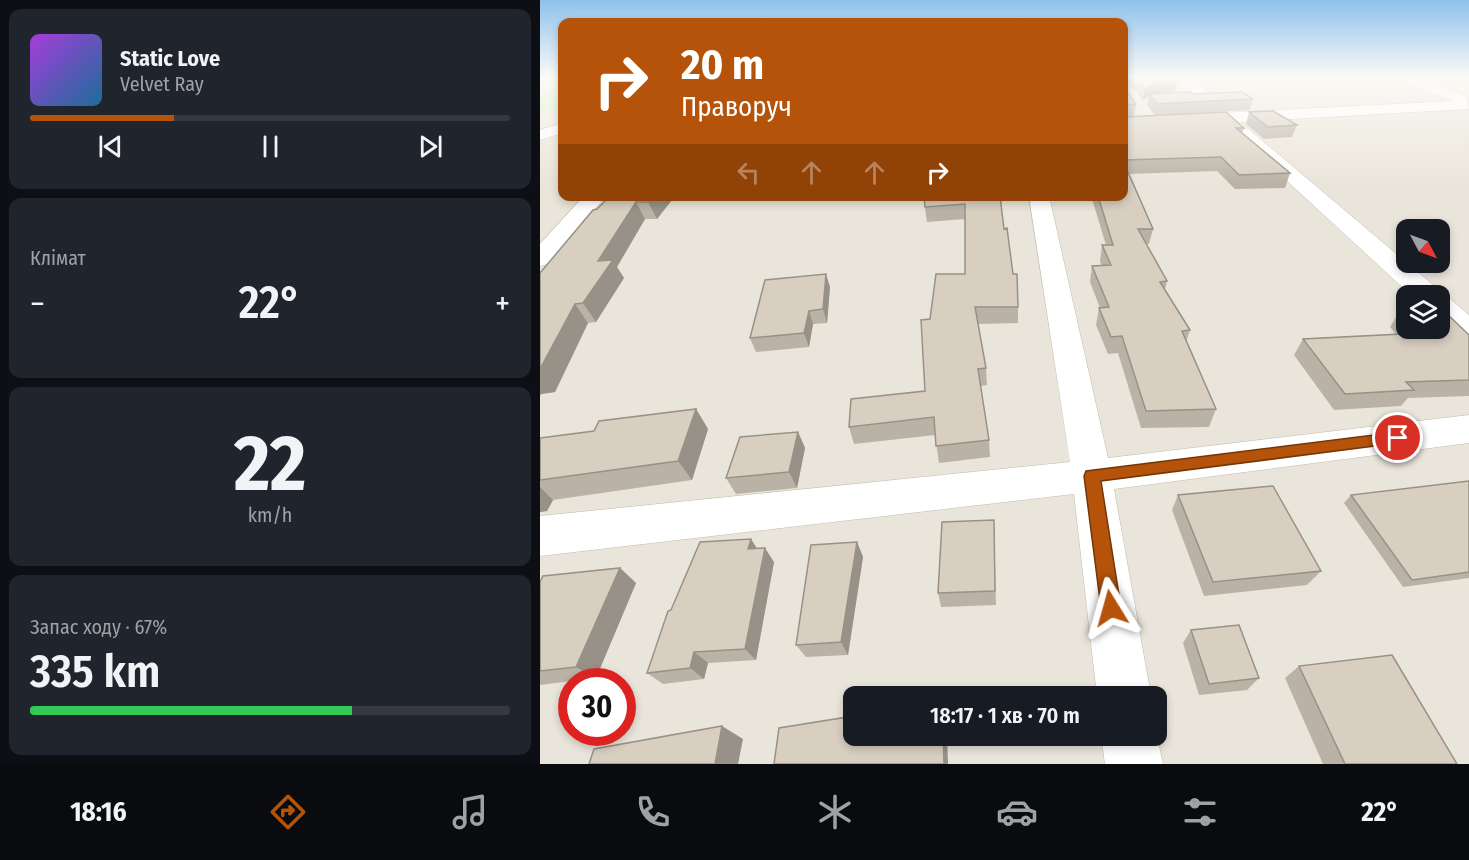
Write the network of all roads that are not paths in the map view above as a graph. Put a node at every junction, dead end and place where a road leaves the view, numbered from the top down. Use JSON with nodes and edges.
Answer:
{"nodes":[{"id":1,"x":1146,"y":113,"type":"edge"},
{"id":2,"x":1319,"y":113,"type":"edge"},
{"id":3,"x":1227,"y":118,"type":"junction"},
{"id":4,"x":1150,"y":122,"type":"junction"},
{"id":5,"x":1128,"y":123,"type":"edge"},
{"id":6,"x":558,"y":129,"type":"edge"},
{"id":7,"x":541,"y":134,"type":"edge"},
{"id":8,"x":592,"y":201,"type":"edge"},
{"id":9,"x":1040,"y":201,"type":"edge"},
{"id":10,"x":540,"y":259,"type":"edge"},
{"id":11,"x":1417,"y":285,"type":"edge"},
{"id":12,"x":1450,"y":314,"type":"edge"},
{"id":13,"x":1469,"y":331,"type":"edge"},
{"id":14,"x":1469,"y":429,"type":"edge"},
{"id":15,"x":1092,"y":476,"type":"junction"},
{"id":16,"x":540,"y":536,"type":"edge"},
{"id":17,"x":1123,"y":686,"type":"edge"},
{"id":18,"x":1132,"y":746,"type":"edge"},
{"id":19,"x":1134,"y":764,"type":"edge"}],
"edges":[{"from":1,"to":4,"type":"street"},
{"from":2,"to":3,"type":"street"},
{"from":3,"to":4,"type":"street"},
{"from":3,"to":11,"type":"street"},
{"from":4,"to":5,"type":"street"},
{"from":6,"to":7,"type":"street"},
{"from":8,"to":10,"type":"street"},
{"from":9,"to":15,"type":"street"},
{"from":12,"to":13,"type":"street"},
{"from":14,"to":15,"type":"street"},
{"from":15,"to":16,"type":"street"},
{"from":15,"to":17,"type":"street"},
{"from":18,"to":19,"type":"street"}]}
